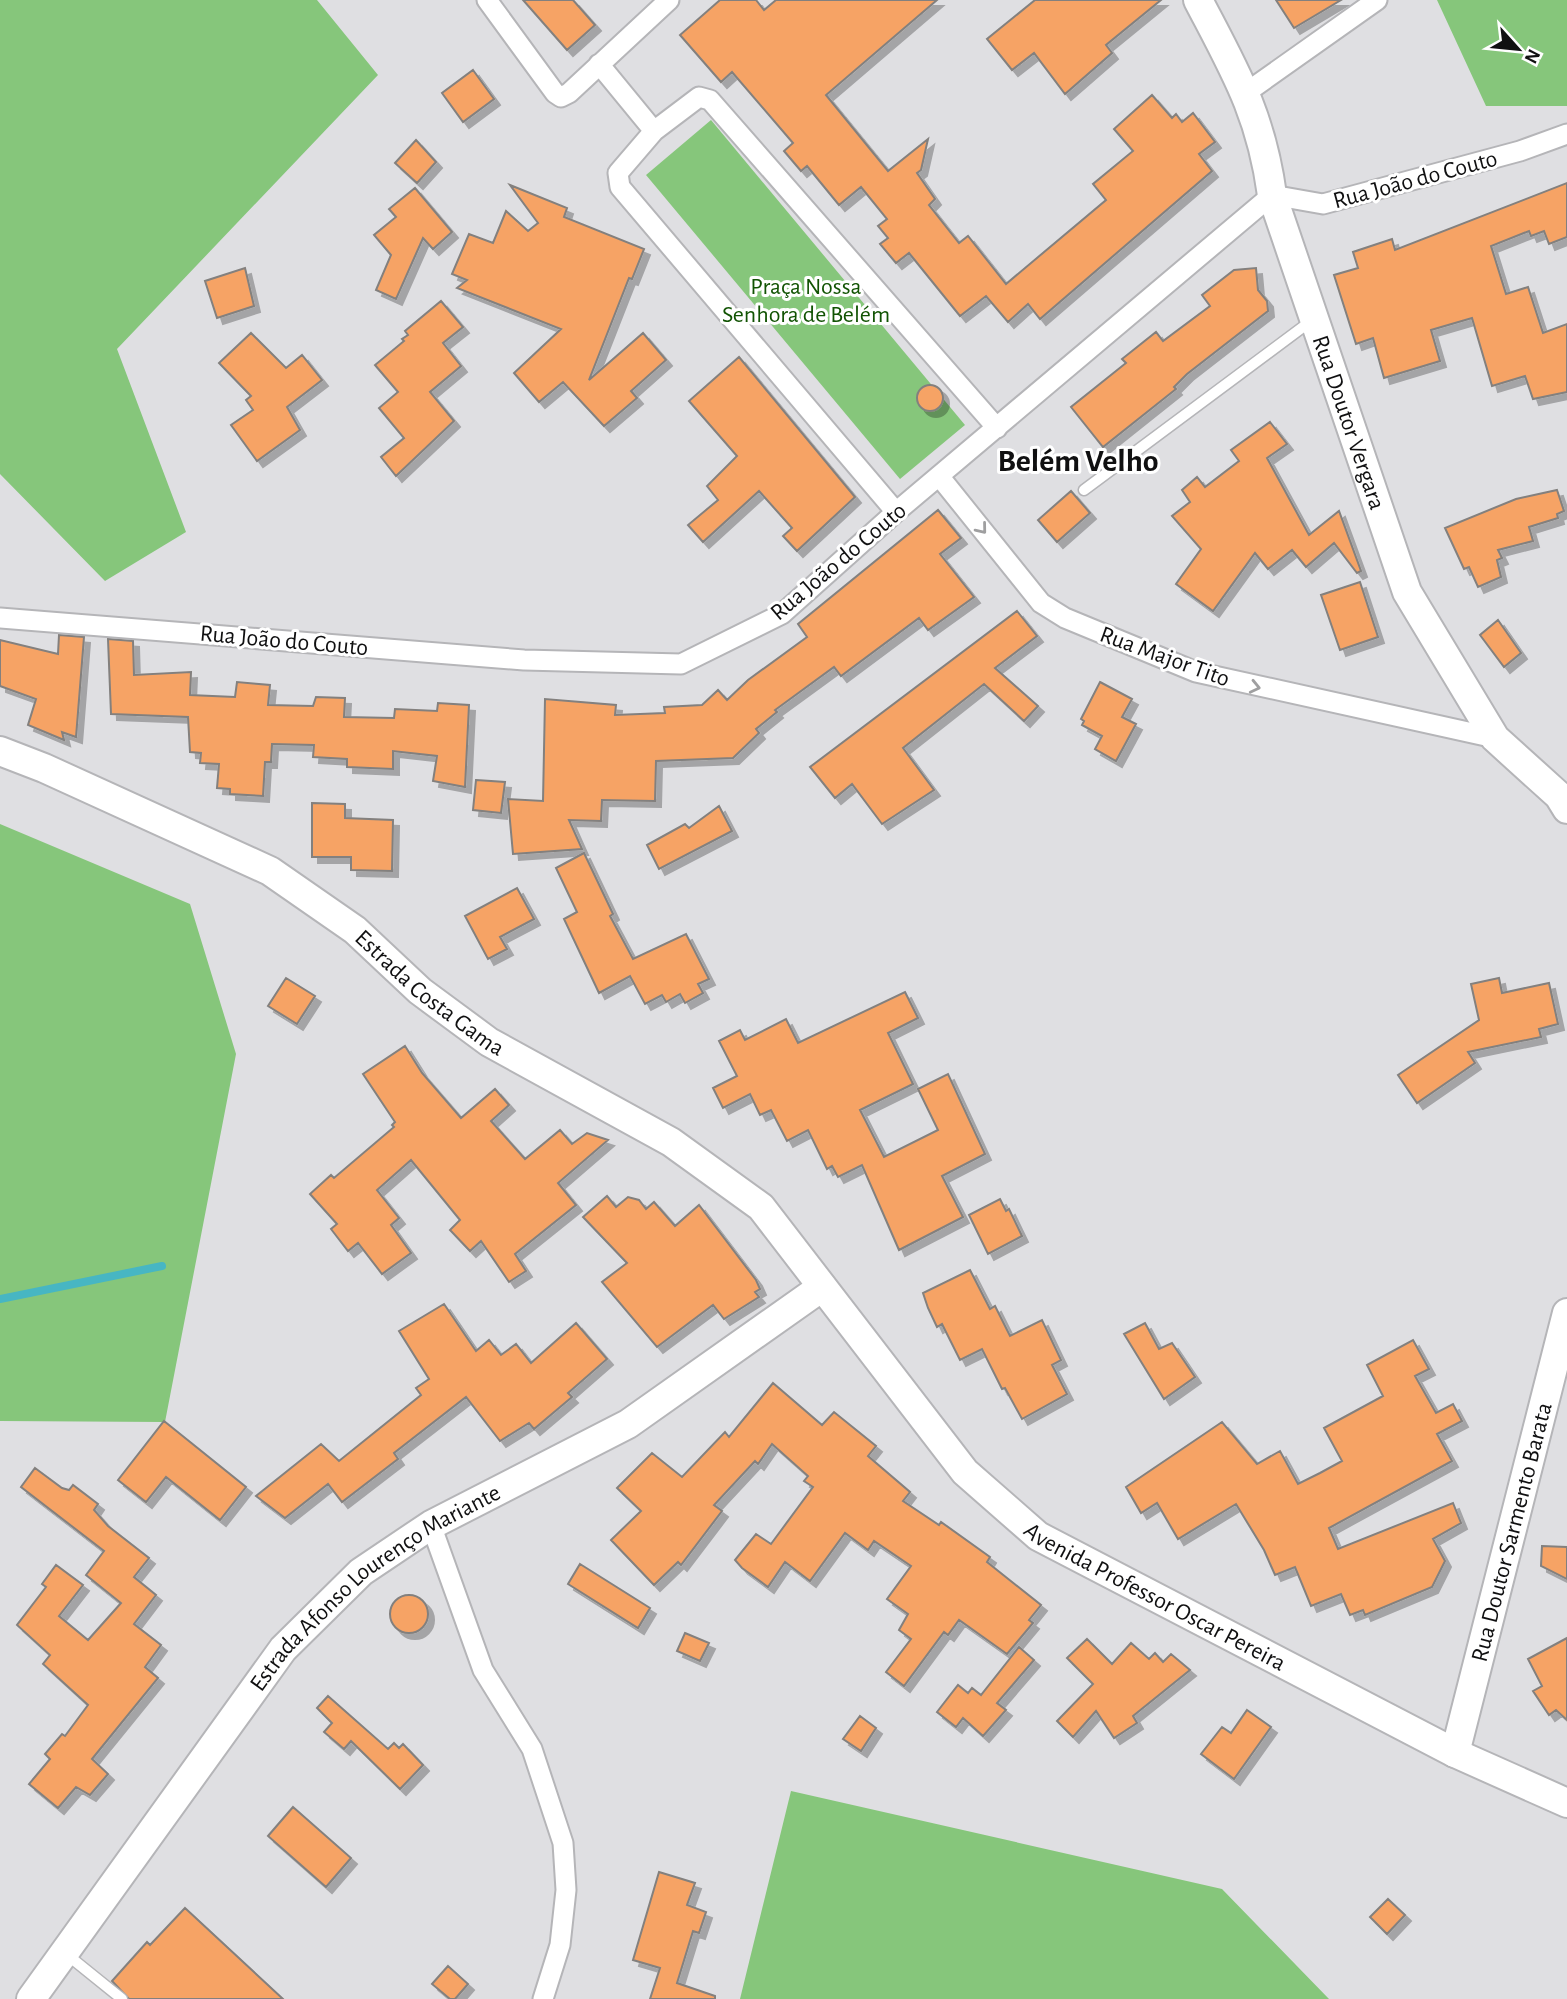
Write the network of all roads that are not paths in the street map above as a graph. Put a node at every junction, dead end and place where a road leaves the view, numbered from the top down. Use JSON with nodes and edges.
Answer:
{"nodes":[{"id":1,"x":487,"y":0,"type":"edge"},
{"id":2,"x":669,"y":0,"type":"edge"},
{"id":3,"x":1198,"y":0,"type":"edge"},
{"id":4,"x":1377,"y":0,"type":"edge"},
{"id":5,"x":599,"y":64,"type":"junction"},
{"id":6,"x":1247,"y":92,"type":"junction"},
{"id":7,"x":654,"y":131,"type":"junction"},
{"id":8,"x":1567,"y":134,"type":"edge"},
{"id":9,"x":1272,"y":195,"type":"junction"},
{"id":10,"x":1314,"y":318,"type":"junction"},
{"id":11,"x":997,"y":428,"type":"junction"},
{"id":12,"x":939,"y":476,"type":"junction"},
{"id":13,"x":1084,"y":490,"type":"dead end"},
{"id":14,"x":896,"y":512,"type":"junction"},
{"id":15,"x":0,"y":618,"type":"edge"},
{"id":16,"x":1495,"y":738,"type":"junction"},
{"id":17,"x":0,"y":751,"type":"edge"},
{"id":18,"x":1567,"y":809,"type":"edge"},
{"id":19,"x":822,"y":1287,"type":"junction"},
{"id":20,"x":1567,"y":1312,"type":"edge"},
{"id":21,"x":431,"y":1525,"type":"junction"},
{"id":22,"x":1455,"y":1753,"type":"junction"},
{"id":23,"x":1567,"y":1803,"type":"edge"},
{"id":24,"x":64,"y":1953,"type":"junction"},
{"id":25,"x":31,"y":1999,"type":"edge"},
{"id":26,"x":122,"y":1999,"type":"edge"},
{"id":27,"x":543,"y":1999,"type":"edge"}],
"edges":[{"from":1,"to":5,"type":"street"},
{"from":2,"to":5,"type":"street"},
{"from":3,"to":6,"type":"main road","name":"Rua Doutor Vergara"},
{"from":4,"to":6,"type":"street"},
{"from":5,"to":7,"type":"street"},
{"from":6,"to":9,"type":"main road","name":"Rua Doutor Vergara"},
{"from":7,"to":11,"type":"street"},
{"from":7,"to":14,"type":"street"},
{"from":8,"to":9,"type":"street","name":"Rua João do Couto"},
{"from":9,"to":10,"type":"main road","name":"Rua Doutor Vergara"},
{"from":9,"to":11,"type":"street","name":"Rua João do Couto"},
{"from":10,"to":13,"type":"lane"},
{"from":10,"to":16,"type":"main road","name":"Rua Doutor Vergara"},
{"from":11,"to":12,"type":"street","name":"Rua João do Couto"},
{"from":12,"to":14,"type":"street","name":"Rua João do Couto"},
{"from":12,"to":16,"type":"street","name":"Rua Major Tito","one_way":true},
{"from":14,"to":15,"type":"street","name":"Rua João do Couto"},
{"from":16,"to":18,"type":"main road","name":"Rua Doutor Vergara"},
{"from":17,"to":19,"type":"main road","name":"Estrada Costa Gama"},
{"from":19,"to":21,"type":"main road","name":"Estrada Afonso Lourenço Mariante"},
{"from":19,"to":22,"type":"main road","name":"Avenida Professor Oscar Pereira"},
{"from":20,"to":22,"type":"main road","name":"Rua Doutor Sarmento Barata"},
{"from":21,"to":24,"type":"main road","name":"Estrada Afonso Lourenço Mariante"},
{"from":21,"to":27,"type":"street"},
{"from":22,"to":23,"type":"main road","name":"Avenida Professor Oscar Pereira"},
{"from":24,"to":25,"type":"main road","name":"Estrada Afonso Lourenço Mariante"},
{"from":24,"to":26,"type":"lane"}]}
